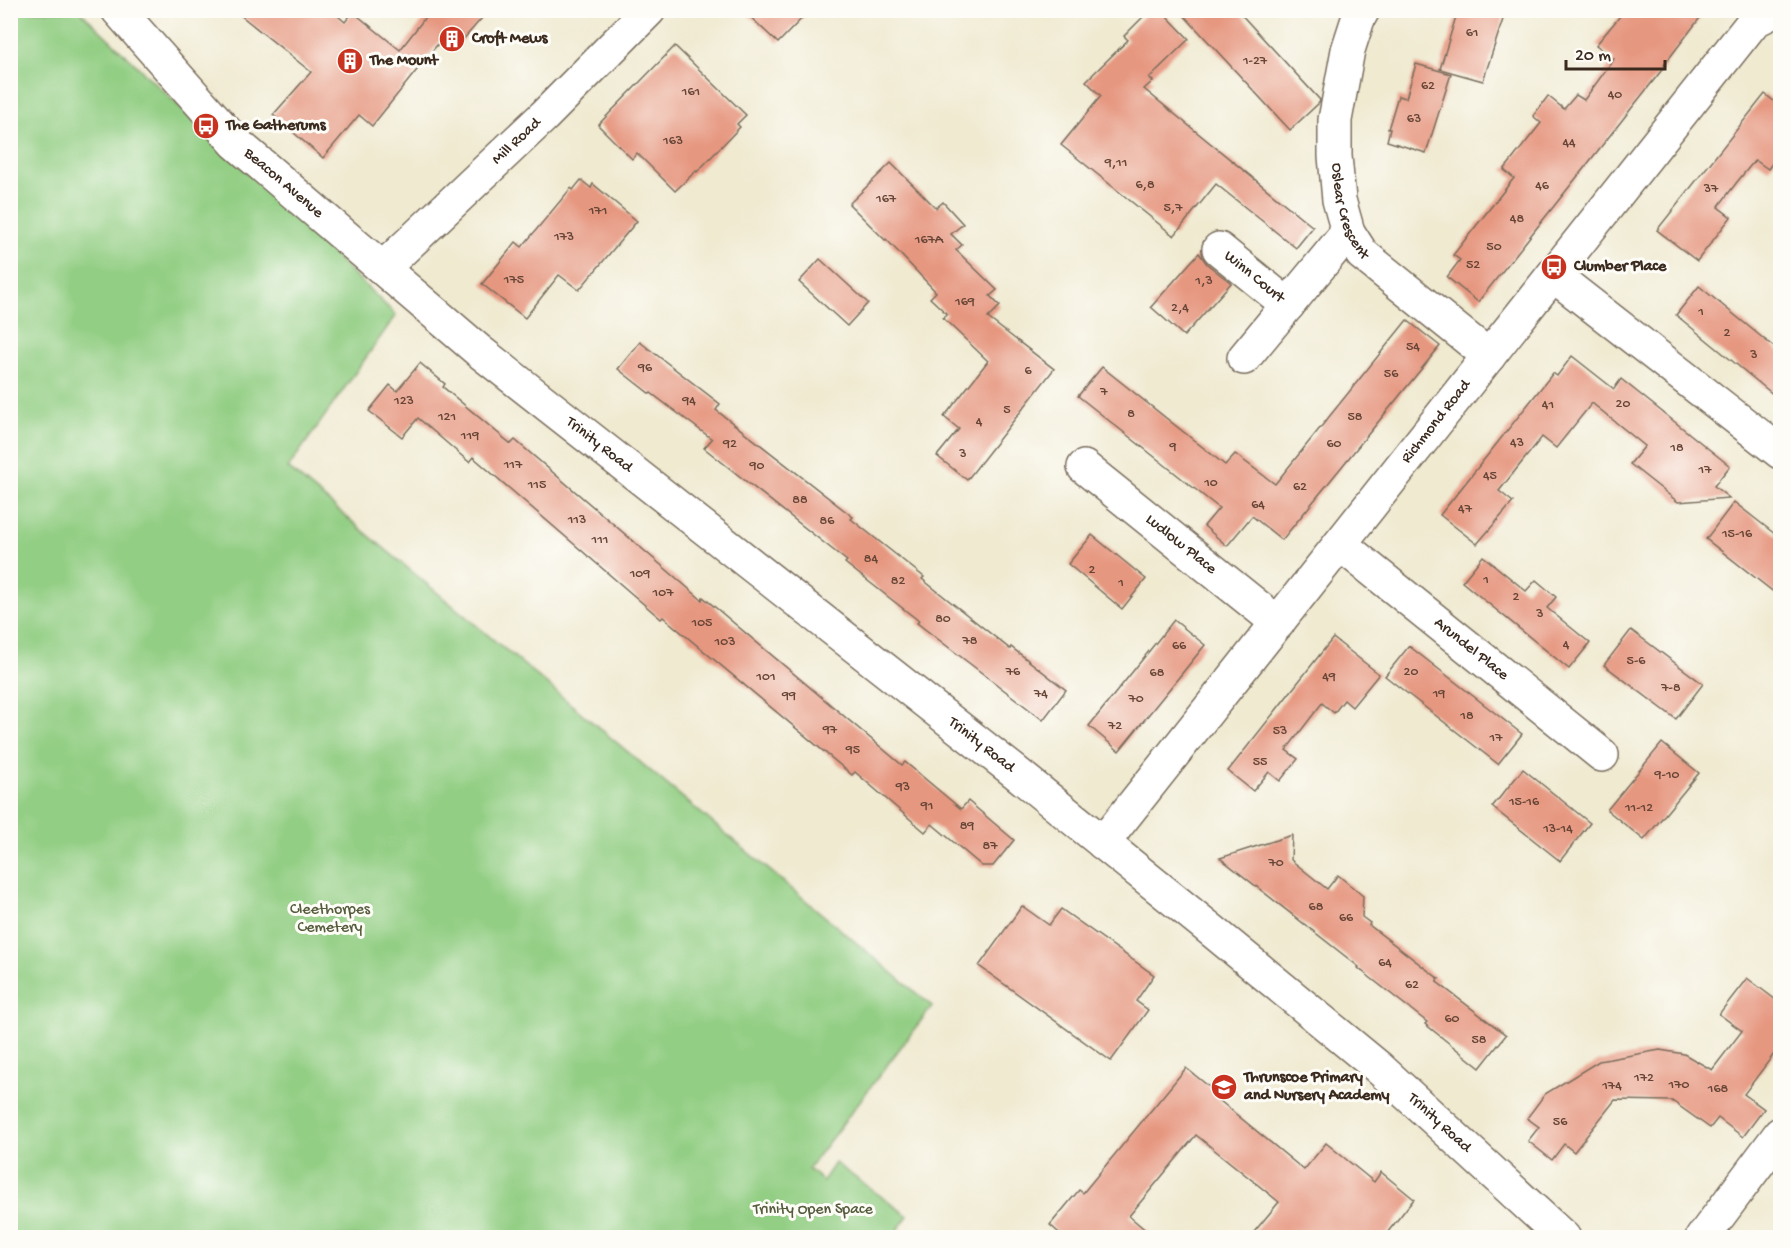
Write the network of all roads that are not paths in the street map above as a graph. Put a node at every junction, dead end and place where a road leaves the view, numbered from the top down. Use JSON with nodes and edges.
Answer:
{"nodes":[{"id":1,"x":118,"y":10,"type":"edge"},
{"id":2,"x":649,"y":10,"type":"edge"},
{"id":3,"x":1363,"y":10,"type":"edge"},
{"id":4,"x":1776,"y":10,"type":"edge"},
{"id":5,"x":1348,"y":232,"type":"junction"},
{"id":6,"x":1219,"y":249,"type":"dead end"},
{"id":7,"x":383,"y":268,"type":"junction"},
{"id":8,"x":1553,"y":275,"type":"junction"},
{"id":9,"x":1288,"y":305,"type":"junction"},
{"id":10,"x":1489,"y":356,"type":"junction"},
{"id":11,"x":1244,"y":358,"type":"dead end"},
{"id":12,"x":1780,"y":452,"type":"edge"},
{"id":13,"x":1084,"y":467,"type":"dead end"},
{"id":14,"x":1340,"y":544,"type":"junction"},
{"id":15,"x":1278,"y":623,"type":"junction"},
{"id":16,"x":1602,"y":755,"type":"dead end"},
{"id":17,"x":1103,"y":843,"type":"junction"},
{"id":18,"x":1780,"y":1134,"type":"edge"},
{"id":19,"x":1564,"y":1238,"type":"edge"},
{"id":20,"x":1702,"y":1238,"type":"edge"}],
"edges":[{"from":1,"to":7,"type":"street","name":"Beacon Avenue"},
{"from":2,"to":7,"type":"street","name":"Mill Road"},
{"from":3,"to":5,"type":"street","name":"Oslear Crescent"},
{"from":4,"to":8,"type":"street","name":"Richmond Road"},
{"from":5,"to":9,"type":"street","name":"Winn Court"},
{"from":5,"to":10,"type":"street","name":"Oslear Crescent"},
{"from":6,"to":9,"type":"street","name":"Winn Court"},
{"from":7,"to":17,"type":"street","name":"Trinity Road"},
{"from":8,"to":10,"type":"street","name":"Richmond Road"},
{"from":8,"to":12,"type":"street"},
{"from":9,"to":11,"type":"street","name":"Winn Court"},
{"from":10,"to":14,"type":"street","name":"Richmond Road"},
{"from":13,"to":15,"type":"street","name":"Ludlow Place"},
{"from":14,"to":15,"type":"street","name":"Richmond Road"},
{"from":14,"to":16,"type":"street","name":"Arundel Place"},
{"from":15,"to":17,"type":"street","name":"Richmond Road"},
{"from":17,"to":19,"type":"street","name":"Trinity Road"},
{"from":18,"to":20,"type":"street"}]}
